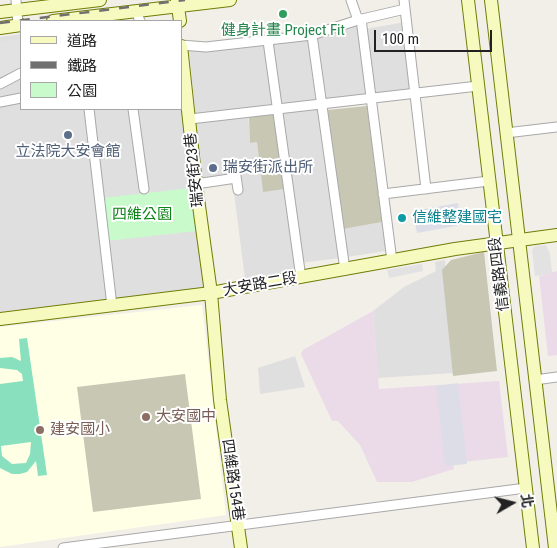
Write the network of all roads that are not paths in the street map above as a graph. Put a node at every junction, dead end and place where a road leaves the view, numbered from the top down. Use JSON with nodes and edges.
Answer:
{"nodes":[{"id":1,"x":100,"y":0,"type":"edge"},
{"id":2,"x":230,"y":0,"type":"edge"},
{"id":3,"x":351,"y":0,"type":"edge"},
{"id":4,"x":468,"y":0,"type":"edge"},
{"id":5,"x":490,"y":0,"type":"edge"},
{"id":6,"x":178,"y":3,"type":"edge"},
{"id":7,"x":17,"y":5,"type":"edge"},
{"id":8,"x":405,"y":5,"type":"edge"},
{"id":9,"x":0,"y":12,"type":"edge"},
{"id":10,"x":138,"y":16,"type":"edge"},
{"id":11,"x":83,"y":19,"type":"edge"},
{"id":12,"x":359,"y":19,"type":"junction"},
{"id":13,"x":68,"y":20,"type":"edge"},
{"id":14,"x":180,"y":20,"type":"edge"},
{"id":15,"x":20,"y":25,"type":"edge"},
{"id":16,"x":0,"y":28,"type":"edge"},
{"id":17,"x":312,"y":35,"type":"junction"},
{"id":18,"x":268,"y":41,"type":"junction"},
{"id":19,"x":182,"y":45,"type":"edge"},
{"id":20,"x":182,"y":53,"type":"edge"},
{"id":21,"x":20,"y":74,"type":"edge"},
{"id":22,"x":0,"y":84,"type":"edge"},
{"id":23,"x":478,"y":86,"type":"junction"},
{"id":24,"x":415,"y":95,"type":"junction"},
{"id":25,"x":20,"y":98,"type":"edge"},
{"id":26,"x":371,"y":99,"type":"junction"},
{"id":27,"x":0,"y":102,"type":"edge"},
{"id":28,"x":322,"y":104,"type":"junction"},
{"id":29,"x":277,"y":108,"type":"junction"},
{"id":30,"x":89,"y":110,"type":"edge"},
{"id":31,"x":133,"y":110,"type":"edge"},
{"id":32,"x":190,"y":120,"type":"junction"},
{"id":33,"x":557,"y":127,"type":"edge"},
{"id":34,"x":506,"y":132,"type":"junction"},
{"id":35,"x":238,"y":166,"type":"dead end"},
{"id":36,"x":236,"y":178,"type":"junction"},
{"id":37,"x":489,"y":181,"type":"junction"},
{"id":38,"x":196,"y":184,"type":"junction"},
{"id":39,"x":144,"y":189,"type":"dead end"},
{"id":40,"x":426,"y":189,"type":"junction"},
{"id":41,"x":238,"y":190,"type":"dead end"},
{"id":42,"x":383,"y":194,"type":"junction"},
{"id":43,"x":557,"y":235,"type":"edge"},
{"id":44,"x":519,"y":240,"type":"junction"},
{"id":45,"x":497,"y":243,"type":"junction"},
{"id":46,"x":392,"y":261,"type":"junction"},
{"id":47,"x":345,"y":270,"type":"junction"},
{"id":48,"x":301,"y":278,"type":"junction"},
{"id":49,"x":211,"y":293,"type":"junction"},
{"id":50,"x":112,"y":306,"type":"junction"},
{"id":51,"x":0,"y":319,"type":"edge"},
{"id":52,"x":557,"y":377,"type":"edge"},
{"id":53,"x":535,"y":380,"type":"junction"},
{"id":54,"x":552,"y":485,"type":"edge"},
{"id":55,"x":526,"y":488,"type":"junction"},
{"id":56,"x":238,"y":525,"type":"junction"},
{"id":57,"x":107,"y":545,"type":"edge"},
{"id":58,"x":555,"y":545,"type":"edge"},
{"id":59,"x":63,"y":548,"type":"edge"},
{"id":60,"x":241,"y":548,"type":"edge"},
{"id":61,"x":530,"y":548,"type":"edge"}],
"edges":[{"from":1,"to":7,"type":"main road"},
{"from":2,"to":6,"type":"main road"},
{"from":3,"to":12,"type":"street"},
{"from":4,"to":23,"type":"main road","name":"信義路四段"},
{"from":5,"to":34,"type":"main road","name":"信義路四段"},
{"from":6,"to":10,"type":"main road"},
{"from":6,"to":14,"type":"main road"},
{"from":7,"to":9,"type":"main road"},
{"from":7,"to":15,"type":"street"},
{"from":8,"to":12,"type":"street"},
{"from":8,"to":24,"type":"street"},
{"from":10,"to":11,"type":"main road"},
{"from":11,"to":13,"type":"main road"},
{"from":12,"to":17,"type":"street"},
{"from":12,"to":26,"type":"street"},
{"from":15,"to":16,"type":"main road"},
{"from":17,"to":18,"type":"street"},
{"from":17,"to":28,"type":"street"},
{"from":18,"to":19,"type":"street"},
{"from":18,"to":29,"type":"street"},
{"from":20,"to":32,"type":"main road","name":"瑞安街23巷"},
{"from":21,"to":22,"type":"street"},
{"from":23,"to":24,"type":"street"},
{"from":23,"to":37,"type":"main road","name":"信義路四段"},
{"from":24,"to":26,"type":"street"},
{"from":24,"to":40,"type":"street"},
{"from":25,"to":27,"type":"street"},
{"from":26,"to":28,"type":"street"},
{"from":26,"to":42,"type":"street"},
{"from":28,"to":29,"type":"street"},
{"from":28,"to":47,"type":"street"},
{"from":29,"to":32,"type":"street"},
{"from":29,"to":48,"type":"street"},
{"from":30,"to":50,"type":"street"},
{"from":31,"to":39,"type":"street"},
{"from":32,"to":38,"type":"main road","name":"瑞安街23巷"},
{"from":33,"to":34,"type":"street"},
{"from":34,"to":44,"type":"main road","name":"信義路四段"},
{"from":35,"to":36,"type":"street"},
{"from":36,"to":38,"type":"street"},
{"from":36,"to":41,"type":"street"},
{"from":37,"to":40,"type":"street"},
{"from":37,"to":45,"type":"main road","name":"信義路四段"},
{"from":38,"to":49,"type":"main road","name":"瑞安街23巷"},
{"from":40,"to":42,"type":"street"},
{"from":42,"to":46,"type":"street"},
{"from":43,"to":44,"type":"main road","name":"大安路二段"},
{"from":44,"to":45,"type":"main road","name":"大安路二段"},
{"from":44,"to":53,"type":"main road","name":"信義路四段"},
{"from":45,"to":46,"type":"main road","name":"大安路二段"},
{"from":45,"to":55,"type":"main road","name":"信義路四段"},
{"from":46,"to":47,"type":"main road","name":"大安路二段"},
{"from":47,"to":48,"type":"main road","name":"大安路二段"},
{"from":48,"to":49,"type":"main road","name":"大安路二段"},
{"from":49,"to":50,"type":"main road","name":"大安路二段"},
{"from":49,"to":56,"type":"main road","name":"四維路154巷"},
{"from":50,"to":51,"type":"main road","name":"大安路二段"},
{"from":52,"to":53,"type":"street"},
{"from":53,"to":54,"type":"main road","name":"信義路四段"},
{"from":54,"to":58,"type":"main road","name":"信義路四段"},
{"from":55,"to":56,"type":"street"},
{"from":55,"to":61,"type":"main road","name":"信義路四段"},
{"from":56,"to":57,"type":"street"},
{"from":56,"to":60,"type":"main road","name":"四維路154巷"},
{"from":57,"to":59,"type":"street"},
{"from":58,"to":61,"type":"main road"}]}
